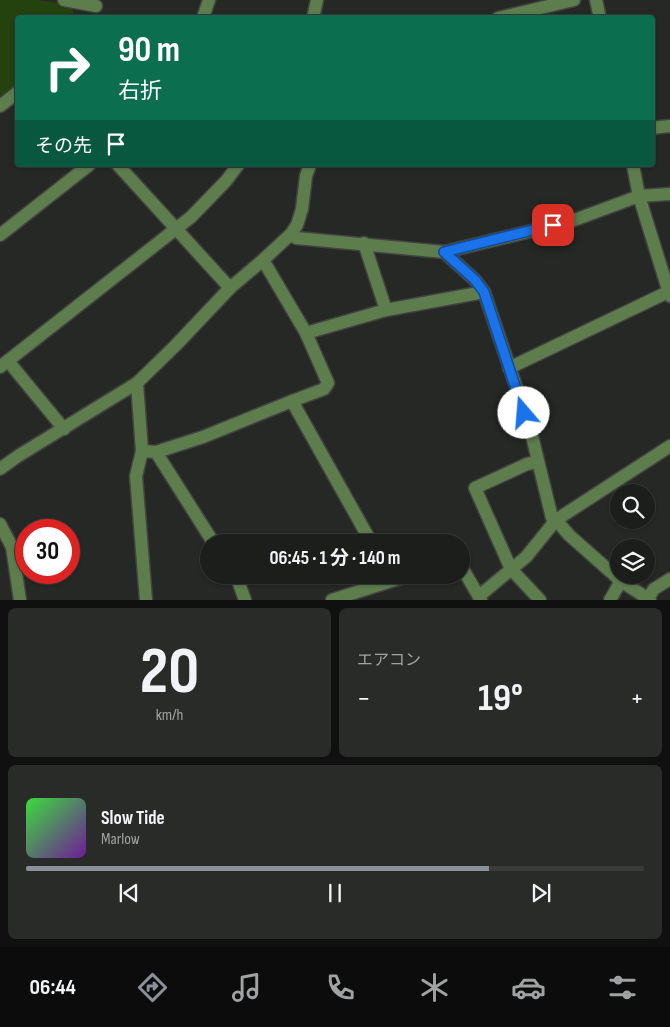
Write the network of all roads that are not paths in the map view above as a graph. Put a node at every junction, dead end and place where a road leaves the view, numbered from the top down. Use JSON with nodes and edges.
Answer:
{"nodes":[{"id":1,"x":64,"y":0,"type":"edge"},
{"id":2,"x":209,"y":0,"type":"edge"},
{"id":3,"x":317,"y":0,"type":"edge"},
{"id":4,"x":574,"y":0,"type":"edge"},
{"id":5,"x":596,"y":0,"type":"edge"},
{"id":6,"x":98,"y":3,"type":"edge"},
{"id":7,"x":540,"y":4,"type":"edge"},
{"id":8,"x":92,"y":15,"type":"edge"},
{"id":9,"x":204,"y":15,"type":"edge"},
{"id":10,"x":314,"y":15,"type":"edge"},
{"id":11,"x":507,"y":15,"type":"edge"},
{"id":12,"x":599,"y":15,"type":"edge"},
{"id":13,"x":15,"y":94,"type":"edge"},
{"id":14,"x":0,"y":106,"type":"edge"},
{"id":15,"x":670,"y":126,"type":"edge"},
{"id":16,"x":655,"y":128,"type":"edge"},
{"id":17,"x":86,"y":167,"type":"edge"},
{"id":18,"x":120,"y":167,"type":"edge"},
{"id":19,"x":236,"y":167,"type":"edge"},
{"id":20,"x":309,"y":167,"type":"edge"},
{"id":21,"x":633,"y":167,"type":"edge"},
{"id":22,"x":670,"y":194,"type":"edge"},
{"id":23,"x":639,"y":196,"type":"junction"},
{"id":24,"x":176,"y":228,"type":"junction"},
{"id":25,"x":291,"y":234,"type":"junction"},
{"id":26,"x":0,"y":236,"type":"edge"},
{"id":27,"x":364,"y":243,"type":"junction"},
{"id":28,"x":444,"y":252,"type":"junction"},
{"id":29,"x":263,"y":260,"type":"junction"},
{"id":30,"x":230,"y":288,"type":"junction"},
{"id":31,"x":484,"y":292,"type":"junction"},
{"id":32,"x":669,"y":293,"type":"edge"},
{"id":33,"x":386,"y":310,"type":"junction"},
{"id":34,"x":306,"y":332,"type":"junction"},
{"id":35,"x":4,"y":364,"type":"edge"},
{"id":36,"x":510,"y":368,"type":"junction"},
{"id":37,"x":137,"y":383,"type":"junction"},
{"id":38,"x":292,"y":401,"type":"junction"},
{"id":39,"x":64,"y":429,"type":"junction"},
{"id":40,"x":670,"y":446,"type":"edge"},
{"id":41,"x":142,"y":451,"type":"junction"},
{"id":42,"x":156,"y":452,"type":"junction"},
{"id":43,"x":538,"y":462,"type":"junction"},
{"id":44,"x":0,"y":469,"type":"edge"},
{"id":45,"x":556,"y":520,"type":"junction"},
{"id":46,"x":0,"y":524,"type":"edge"},
{"id":47,"x":209,"y":534,"type":"edge"},
{"id":48,"x":367,"y":534,"type":"edge"},
{"id":49,"x":511,"y":569,"type":"junction"},
{"id":50,"x":610,"y":572,"type":"edge"},
{"id":51,"x":670,"y":579,"type":"edge"},
{"id":52,"x":470,"y":581,"type":"edge"},
{"id":53,"x":239,"y":584,"type":"edge"},
{"id":54,"x":373,"y":584,"type":"edge"},
{"id":55,"x":619,"y":584,"type":"edge"},
{"id":56,"x":626,"y":584,"type":"edge"},
{"id":57,"x":480,"y":598,"type":"edge"},
{"id":58,"x":649,"y":599,"type":"edge"},
{"id":59,"x":20,"y":600,"type":"edge"},
{"id":60,"x":146,"y":600,"type":"edge"},
{"id":61,"x":245,"y":600,"type":"edge"},
{"id":62,"x":332,"y":600,"type":"edge"},
{"id":63,"x":540,"y":600,"type":"edge"},
{"id":64,"x":610,"y":600,"type":"edge"}],
"edges":[{"from":1,"to":6,"type":"street"},
{"from":2,"to":9,"type":"street"},
{"from":3,"to":10,"type":"street"},
{"from":4,"to":7,"type":"street"},
{"from":5,"to":12,"type":"street"},
{"from":6,"to":8,"type":"street"},
{"from":7,"to":11,"type":"street"},
{"from":13,"to":14,"type":"street"},
{"from":15,"to":16,"type":"street"},
{"from":17,"to":26,"type":"street"},
{"from":18,"to":24,"type":"street"},
{"from":19,"to":24,"type":"street"},
{"from":20,"to":25,"type":"street"},
{"from":21,"to":23,"type":"street"},
{"from":22,"to":23,"type":"street"},
{"from":23,"to":28,"type":"street"},
{"from":23,"to":32,"type":"street"},
{"from":24,"to":30,"type":"street"},
{"from":24,"to":35,"type":"street"},
{"from":25,"to":27,"type":"street"},
{"from":25,"to":29,"type":"street"},
{"from":27,"to":28,"type":"street"},
{"from":27,"to":33,"type":"street"},
{"from":28,"to":31,"type":"street"},
{"from":29,"to":30,"type":"street"},
{"from":29,"to":34,"type":"street"},
{"from":30,"to":37,"type":"street"},
{"from":31,"to":33,"type":"street"},
{"from":31,"to":36,"type":"street"},
{"from":32,"to":36,"type":"street"},
{"from":33,"to":34,"type":"street"},
{"from":34,"to":38,"type":"street"},
{"from":35,"to":39,"type":"street"},
{"from":36,"to":43,"type":"street"},
{"from":37,"to":39,"type":"street"},
{"from":37,"to":41,"type":"street"},
{"from":38,"to":42,"type":"street"},
{"from":38,"to":48,"type":"street"},
{"from":39,"to":44,"type":"street"},
{"from":40,"to":45,"type":"street"},
{"from":41,"to":42,"type":"street"},
{"from":41,"to":60,"type":"street"},
{"from":42,"to":47,"type":"street"},
{"from":43,"to":45,"type":"street"},
{"from":43,"to":49,"type":"street"},
{"from":45,"to":49,"type":"street"},
{"from":45,"to":50,"type":"street"},
{"from":46,"to":59,"type":"street"},
{"from":49,"to":57,"type":"street"},
{"from":49,"to":63,"type":"street"},
{"from":51,"to":58,"type":"street"},
{"from":52,"to":57,"type":"street"},
{"from":53,"to":61,"type":"street"},
{"from":54,"to":62,"type":"street"},
{"from":55,"to":64,"type":"street"},
{"from":56,"to":58,"type":"street"}]}
